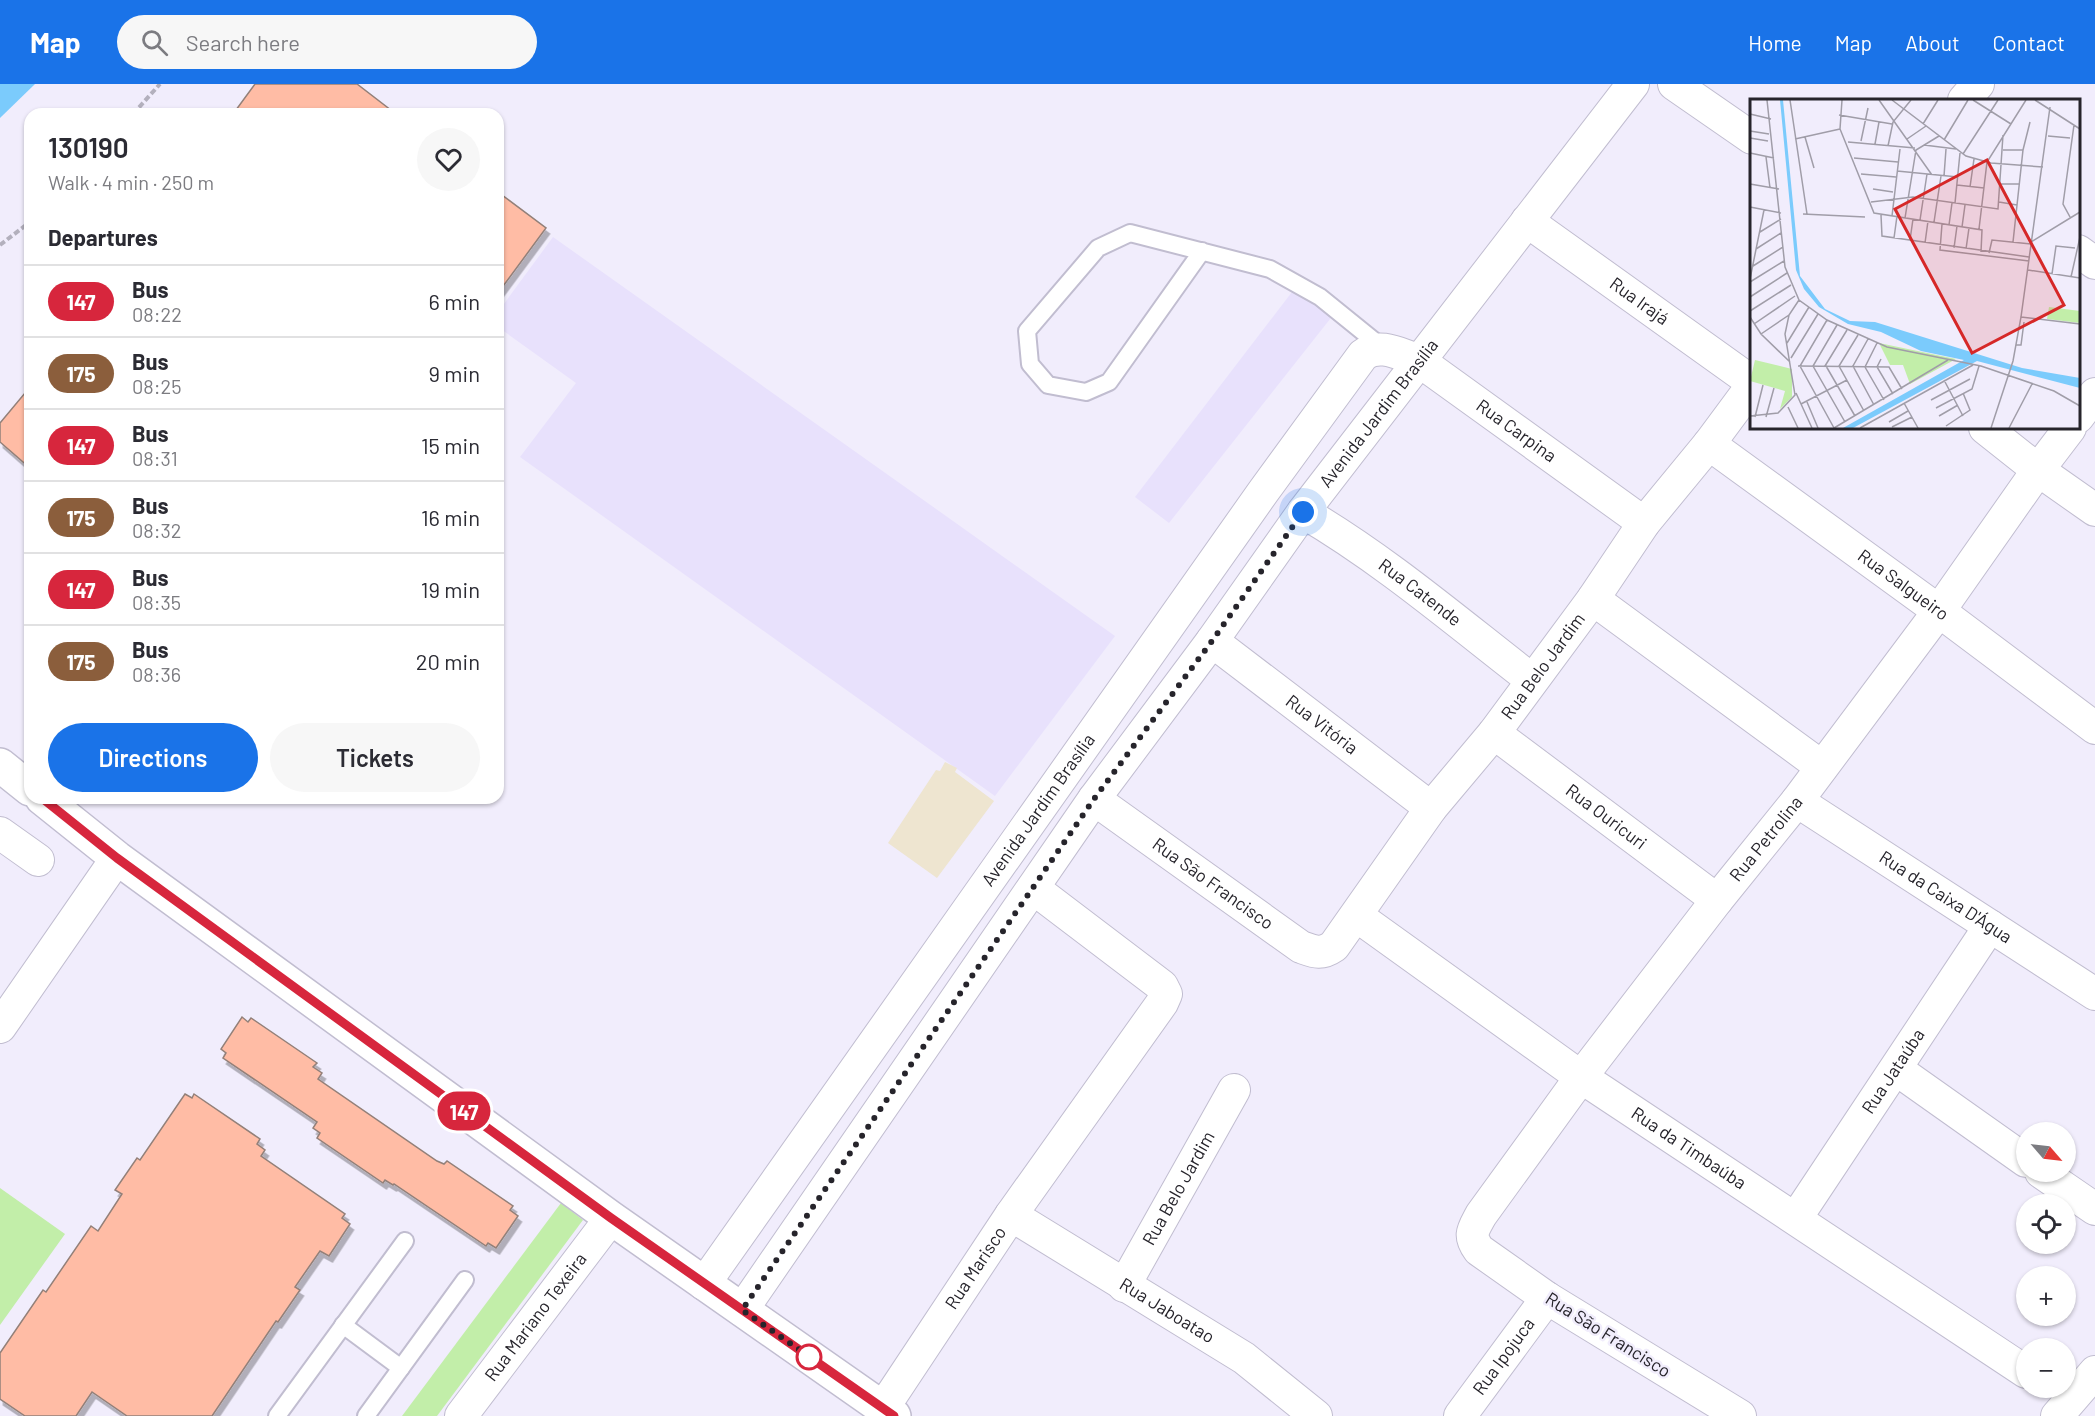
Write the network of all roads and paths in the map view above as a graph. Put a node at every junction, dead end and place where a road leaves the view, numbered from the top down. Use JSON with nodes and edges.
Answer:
{"nodes":[{"id":1,"x":160,"y":84,"type":"edge"},
{"id":2,"x":1633,"y":84,"type":"edge"},
{"id":3,"x":1674,"y":84,"type":"edge"},
{"id":4,"x":1978,"y":84,"type":"edge"},
{"id":5,"x":1965,"y":99,"type":"edge"},
{"id":6,"x":138,"y":108,"type":"edge"},
{"id":7,"x":1750,"y":137,"type":"edge"},
{"id":8,"x":1527,"y":221,"type":"junction"},
{"id":9,"x":24,"y":227,"type":"edge"},
{"id":10,"x":0,"y":245,"type":"edge"},
{"id":11,"x":1202,"y":250,"type":"junction"},
{"id":12,"x":2080,"y":252,"type":"edge"},
{"id":13,"x":2095,"y":263,"type":"edge"},
{"id":14,"x":1383,"y":348,"type":"junction"},
{"id":15,"x":1418,"y":360,"type":"junction"},
{"id":16,"x":1750,"y":383,"type":"edge"},
{"id":17,"x":1750,"y":387,"type":"edge"},
{"id":18,"x":2095,"y":394,"type":"edge"},
{"id":19,"x":2080,"y":416,"type":"edge"},
{"id":20,"x":1986,"y":429,"type":"edge"},
{"id":21,"x":2069,"y":429,"type":"edge"},
{"id":22,"x":1709,"y":444,"type":"junction"},
{"id":23,"x":2038,"y":470,"type":"junction"},
{"id":24,"x":2095,"y":510,"type":"edge"},
{"id":25,"x":1303,"y":512,"type":"junction"},
{"id":26,"x":1644,"y":523,"type":"junction"},
{"id":27,"x":1593,"y":599,"type":"junction"},
{"id":28,"x":1939,"y":611,"type":"junction"},
{"id":29,"x":1212,"y":641,"type":"junction"},
{"id":30,"x":1532,"y":680,"type":"junction"},
{"id":31,"x":2095,"y":728,"type":"edge"},
{"id":32,"x":1494,"y":733,"type":"junction"},
{"id":33,"x":0,"y":765,"type":"edge"},
{"id":34,"x":1822,"y":767,"type":"junction"},
{"id":35,"x":24,"y":784,"type":"edge"},
{"id":36,"x":1094,"y":799,"type":"junction"},
{"id":37,"x":1797,"y":801,"type":"junction"},
{"id":38,"x":50,"y":804,"type":"edge"},
{"id":39,"x":1431,"y":808,"type":"junction"},
{"id":40,"x":0,"y":833,"type":"edge"},
{"id":41,"x":117,"y":858,"type":"junction"},
{"id":42,"x":38,"y":860,"type":"dead end"},
{"id":43,"x":1033,"y":888,"type":"junction"},
{"id":44,"x":1717,"y":900,"type":"junction"},
{"id":45,"x":1357,"y":916,"type":"junction"},
{"id":46,"x":1990,"y":926,"type":"junction"},
{"id":47,"x":1334,"y":946,"type":"joint"},
{"id":48,"x":2090,"y":980,"type":"edge"},
{"id":49,"x":0,"y":1027,"type":"edge"},
{"id":50,"x":1896,"y":1069,"type":"junction"},
{"id":51,"x":1581,"y":1077,"type":"junction"},
{"id":52,"x":1234,"y":1090,"type":"dead end"},
{"id":53,"x":2016,"y":1154,"type":"edge"},
{"id":54,"x":2056,"y":1182,"type":"edge"},
{"id":55,"x":2095,"y":1209,"type":"edge"},
{"id":56,"x":1011,"y":1215,"type":"junction"},
{"id":57,"x":611,"y":1218,"type":"junction"},
{"id":58,"x":1796,"y":1218,"type":"junction"},
{"id":59,"x":405,"y":1242,"type":"dead end"},
{"id":60,"x":1479,"y":1250,"type":"joint"},
{"id":61,"x":465,"y":1280,"type":"dead end"},
{"id":62,"x":704,"y":1284,"type":"junction"},
{"id":63,"x":1124,"y":1286,"type":"junction"},
{"id":64,"x":1547,"y":1298,"type":"junction"},
{"id":65,"x":742,"y":1310,"type":"junction"},
{"id":66,"x":343,"y":1325,"type":"junction"},
{"id":67,"x":2016,"y":1365,"type":"edge"},
{"id":68,"x":401,"y":1368,"type":"junction"},
{"id":69,"x":2095,"y":1372,"type":"edge"},
{"id":70,"x":2064,"y":1405,"type":"edge"},
{"id":71,"x":888,"y":1412,"type":"edge"},
{"id":72,"x":277,"y":1416,"type":"edge"},
{"id":73,"x":366,"y":1416,"type":"edge"},
{"id":74,"x":461,"y":1416,"type":"edge"},
{"id":75,"x":1316,"y":1416,"type":"edge"},
{"id":76,"x":1460,"y":1416,"type":"edge"},
{"id":77,"x":1740,"y":1416,"type":"edge"}],
"edges":[{"from":1,"to":6,"type":"path"},
{"from":2,"to":8,"type":"street","name":"Avenida Jardim Brasília"},
{"from":3,"to":7,"type":"street"},
{"from":4,"to":5,"type":"street"},
{"from":8,"to":15,"type":"street","name":"Avenida Jardim Brasília"},
{"from":8,"to":16,"type":"street","name":"Rua Irajá"},
{"from":9,"to":10,"type":"path"},
{"from":11,"to":11,"type":"lane"},
{"from":11,"to":14,"type":"lane"},
{"from":12,"to":13,"type":"street"},
{"from":14,"to":15,"type":"street","name":"Rua Carpina"},
{"from":14,"to":62,"type":"street","name":"Avenida Jardim Brasília"},
{"from":15,"to":25,"type":"street","name":"Avenida Jardim Brasília"},
{"from":15,"to":26,"type":"street","name":"Rua Carpina"},
{"from":17,"to":22,"type":"street","name":"Rua Belo Jardim"},
{"from":18,"to":19,"type":"street"},
{"from":20,"to":23,"type":"street"},
{"from":21,"to":23,"type":"street","name":"Rua Petrolina"},
{"from":22,"to":26,"type":"street","name":"Rua Belo Jardim"},
{"from":22,"to":28,"type":"street","name":"Rua Salgueiro"},
{"from":23,"to":24,"type":"street"},
{"from":23,"to":28,"type":"street","name":"Rua Petrolina"},
{"from":25,"to":29,"type":"street","name":"Avenida Jardim Brasília"},
{"from":25,"to":30,"type":"street","name":"Rua Catende"},
{"from":26,"to":27,"type":"street","name":"Rua Belo Jardim"},
{"from":27,"to":30,"type":"street","name":"Rua Belo Jardim"},
{"from":27,"to":34,"type":"street"},
{"from":28,"to":31,"type":"street","name":"Rua Salgueiro"},
{"from":28,"to":34,"type":"street","name":"Rua Petrolina"},
{"from":29,"to":36,"type":"street","name":"Avenida Jardim Brasília"},
{"from":29,"to":39,"type":"street","name":"Rua Vitória"},
{"from":30,"to":32,"type":"street","name":"Rua Belo Jardim"},
{"from":32,"to":39,"type":"street","name":"Rua Belo Jardim"},
{"from":32,"to":44,"type":"street","name":"Rua Ouricuri"},
{"from":33,"to":35,"type":"main road"},
{"from":34,"to":37,"type":"street","name":"Rua Petrolina"},
{"from":36,"to":43,"type":"street","name":"Avenida Jardim Brasília"},
{"from":36,"to":47,"type":"street","name":"Rua São Francisco"},
{"from":37,"to":44,"type":"street","name":"Rua Petrolina"},
{"from":37,"to":46,"type":"street","name":"Rua da Caixa D'Água"},
{"from":38,"to":41,"type":"main road"},
{"from":39,"to":45,"type":"street","name":"Rua Belo Jardim"},
{"from":40,"to":42,"type":"street"},
{"from":41,"to":49,"type":"street"},
{"from":41,"to":57,"type":"main road"},
{"from":43,"to":56,"type":"street","name":"Rua Marisco"},
{"from":43,"to":65,"type":"street","name":"Avenida Jardim Brasília"},
{"from":44,"to":51,"type":"street","name":"Rua Petrolina"},
{"from":45,"to":47,"type":"street","name":"Rua Belo Jardim"},
{"from":45,"to":51,"type":"street","name":"Rua da Timbaúba"},
{"from":46,"to":48,"type":"street","name":"Rua da Caixa D'Água"},
{"from":46,"to":50,"type":"street","name":"Rua Jataúba"},
{"from":50,"to":53,"type":"street"},
{"from":50,"to":58,"type":"street","name":"Rua Jataúba"},
{"from":51,"to":58,"type":"street","name":"Rua da Timbaúba"},
{"from":51,"to":60,"type":"street","name":"Rua Petrolina"},
{"from":52,"to":63,"type":"street","name":"Rua Belo Jardim"},
{"from":54,"to":55,"type":"street"},
{"from":56,"to":63,"type":"street","name":"Rua Jaboatao"},
{"from":56,"to":71,"type":"street","name":"Rua Marisco"},
{"from":57,"to":62,"type":"main road"},
{"from":57,"to":74,"type":"street","name":"Rua Mariano Texeira"},
{"from":58,"to":67,"type":"street","name":"Rua da Timbaúba"},
{"from":59,"to":66,"type":"lane"},
{"from":60,"to":64,"type":"street","name":"Rua São Francisco"},
{"from":61,"to":68,"type":"lane"},
{"from":62,"to":65,"type":"main road"},
{"from":63,"to":75,"type":"street","name":"Rua Jaboatao"},
{"from":64,"to":76,"type":"street","name":"Rua Ipojuca"},
{"from":64,"to":77,"type":"street","name":"Rua São Francisco"},
{"from":65,"to":71,"type":"main road"},
{"from":66,"to":68,"type":"lane"},
{"from":66,"to":72,"type":"lane"},
{"from":68,"to":73,"type":"lane"},
{"from":69,"to":70,"type":"street"}]}
